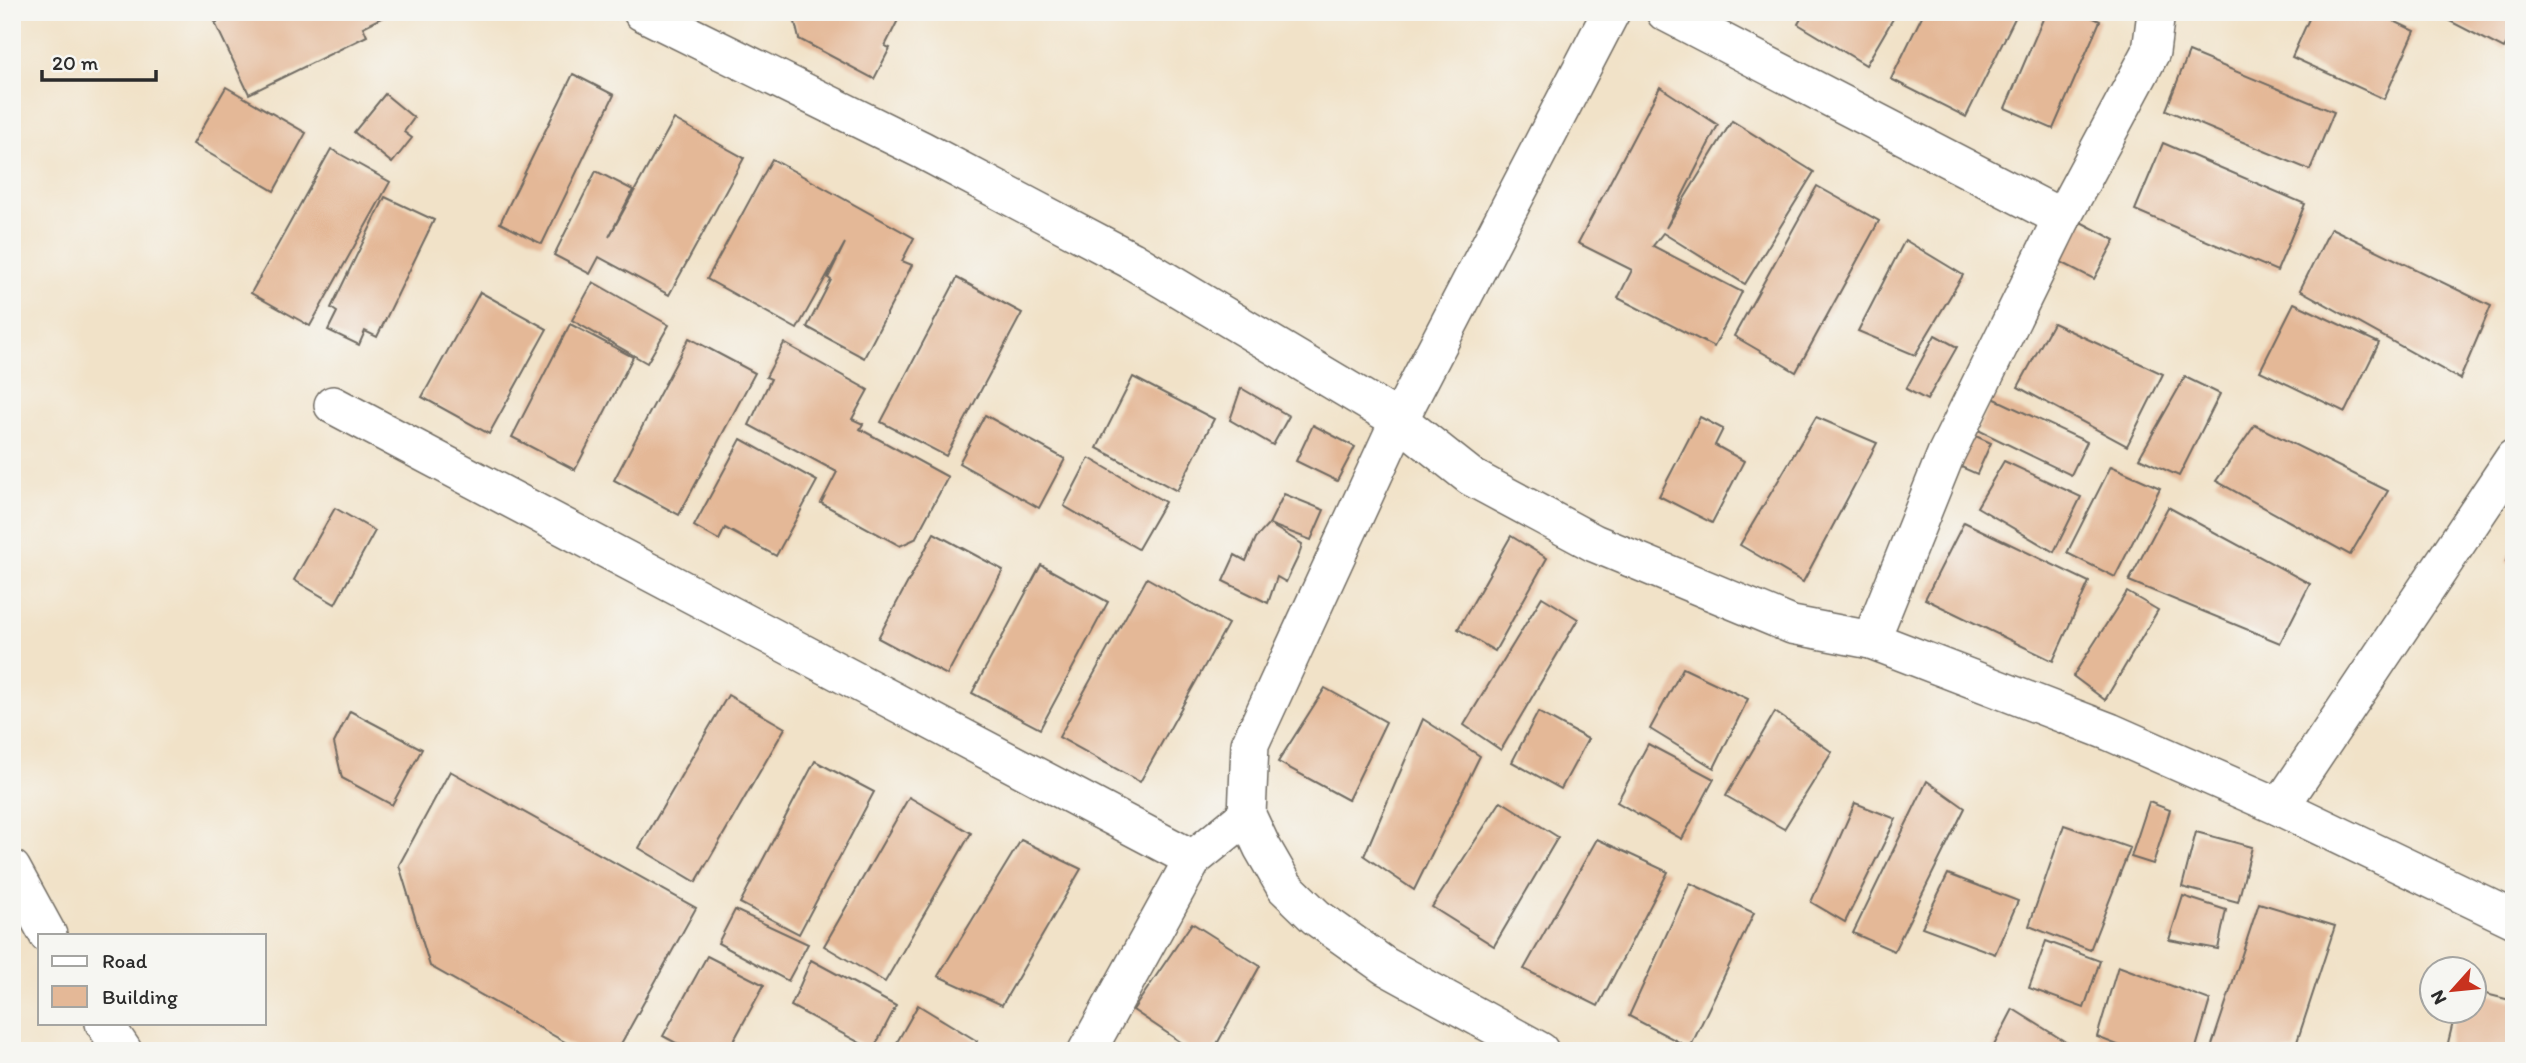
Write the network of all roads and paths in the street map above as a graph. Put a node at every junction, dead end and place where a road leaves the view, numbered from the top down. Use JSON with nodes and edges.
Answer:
{"nodes":[{"id":1,"x":642,"y":12,"type":"edge"},
{"id":2,"x":1611,"y":12,"type":"edge"},
{"id":3,"x":1665,"y":12,"type":"edge"},
{"id":4,"x":2156,"y":12,"type":"edge"},
{"id":5,"x":2062,"y":218,"type":"junction"},
{"id":6,"x":333,"y":405,"type":"dead end"},
{"id":7,"x":1399,"y":420,"type":"junction"},
{"id":8,"x":2514,"y":458,"type":"edge"},
{"id":9,"x":1871,"y":640,"type":"junction"},
{"id":10,"x":2280,"y":807,"type":"junction"},
{"id":11,"x":1247,"y":815,"type":"junction"},
{"id":12,"x":1193,"y":859,"type":"junction"},
{"id":13,"x":12,"y":869,"type":"edge"},
{"id":14,"x":2514,"y":919,"type":"edge"},
{"id":15,"x":47,"y":934,"type":"edge"},
{"id":16,"x":105,"y":1024,"type":"edge"},
{"id":17,"x":123,"y":1051,"type":"edge"},
{"id":18,"x":1087,"y":1051,"type":"edge"},
{"id":19,"x":1540,"y":1051,"type":"edge"}],
"edges":[{"from":1,"to":7,"type":"street"},
{"from":2,"to":7,"type":"street"},
{"from":3,"to":5,"type":"street"},
{"from":4,"to":5,"type":"street"},
{"from":5,"to":9,"type":"street"},
{"from":6,"to":12,"type":"street"},
{"from":7,"to":9,"type":"street"},
{"from":7,"to":11,"type":"street"},
{"from":8,"to":10,"type":"street"},
{"from":9,"to":10,"type":"street"},
{"from":10,"to":14,"type":"street"},
{"from":11,"to":12,"type":"street"},
{"from":11,"to":19,"type":"street"},
{"from":12,"to":18,"type":"street"},
{"from":13,"to":15,"type":"street"},
{"from":16,"to":17,"type":"street"}]}
